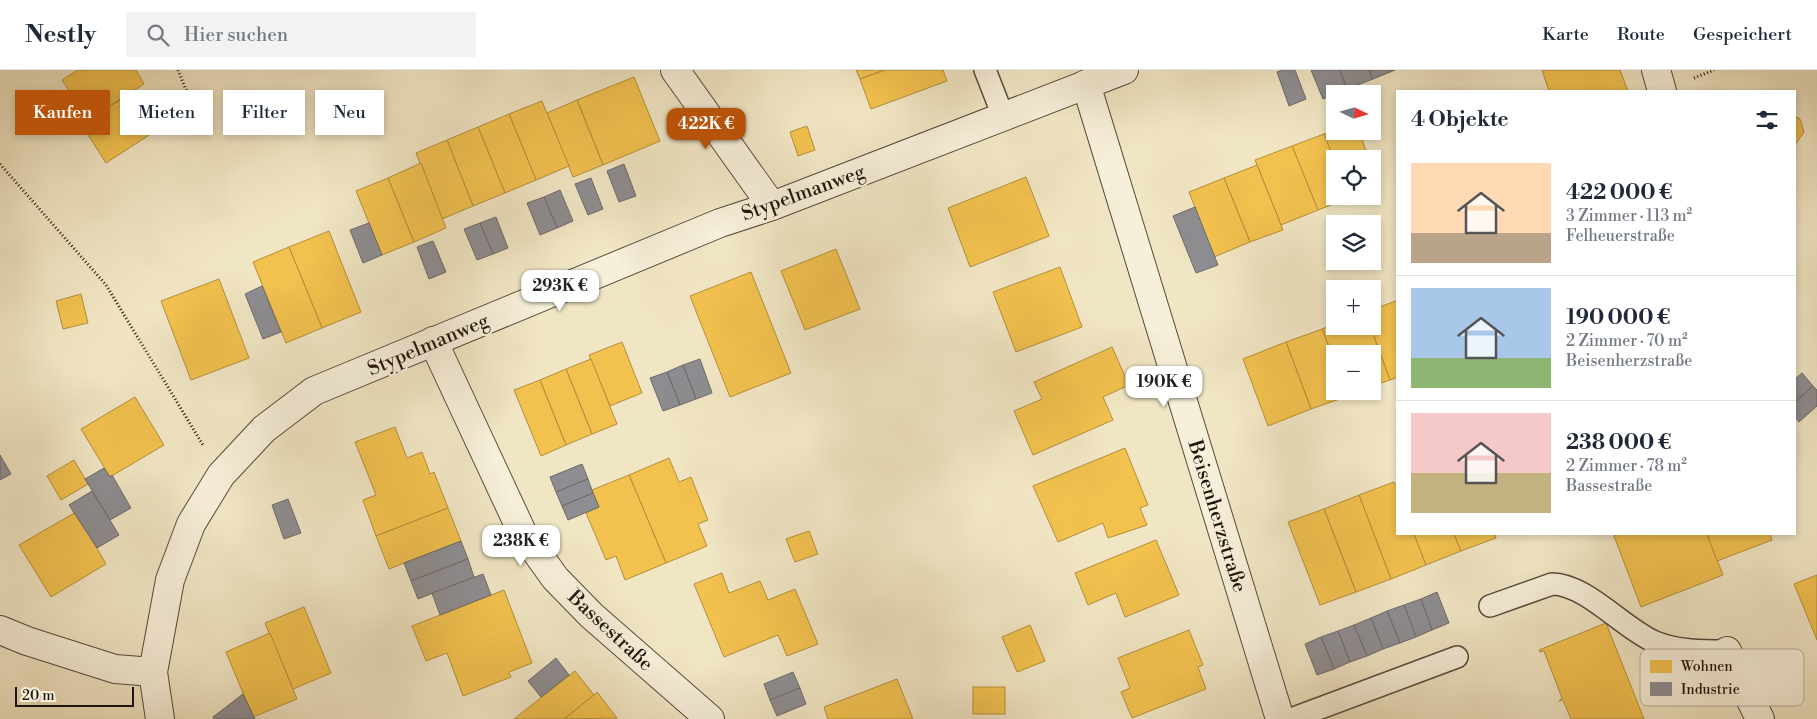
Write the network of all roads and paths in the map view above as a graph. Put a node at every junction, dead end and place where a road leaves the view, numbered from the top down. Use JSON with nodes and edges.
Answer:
{"nodes":[{"id":1,"x":178,"y":70,"type":"edge"},
{"id":2,"x":675,"y":70,"type":"edge"},
{"id":3,"x":984,"y":70,"type":"edge"},
{"id":4,"x":1124,"y":70,"type":"edge"},
{"id":5,"x":1656,"y":70,"type":"edge"},
{"id":6,"x":1086,"y":84,"type":"junction"},
{"id":7,"x":186,"y":90,"type":"edge"},
{"id":8,"x":1662,"y":90,"type":"edge"},
{"id":9,"x":1003,"y":116,"type":"junction"},
{"id":10,"x":0,"y":164,"type":"edge"},
{"id":11,"x":772,"y":206,"type":"junction"},
{"id":12,"x":433,"y":341,"type":"junction"},
{"id":13,"x":221,"y":475,"type":"junction"},
{"id":14,"x":1490,"y":606,"type":"dead end"},
{"id":15,"x":0,"y":630,"type":"edge"},
{"id":16,"x":1698,"y":649,"type":"edge"},
{"id":17,"x":1457,"y":657,"type":"dead end"},
{"id":18,"x":152,"y":672,"type":"junction"},
{"id":19,"x":1754,"y":706,"type":"edge"},
{"id":20,"x":160,"y":719,"type":"edge"},
{"id":21,"x":710,"y":719,"type":"edge"},
{"id":22,"x":1280,"y":719,"type":"edge"},
{"id":23,"x":1291,"y":719,"type":"edge"},
{"id":24,"x":1760,"y":719,"type":"edge"}],
"edges":[{"from":1,"to":7,"type":"path"},
{"from":2,"to":11,"type":"street"},
{"from":3,"to":9,"type":"lane"},
{"from":4,"to":6,"type":"street","name":"Stypelmanweg"},
{"from":5,"to":8,"type":"street"},
{"from":6,"to":9,"type":"street","name":"Stypelmanweg"},
{"from":6,"to":22,"type":"street","name":"Beisenherzstraße"},
{"from":9,"to":11,"type":"street","name":"Stypelmanweg"},
{"from":10,"to":13,"type":"path"},
{"from":11,"to":12,"type":"street","name":"Stypelmanweg"},
{"from":12,"to":13,"type":"street","name":"Stypelmanweg"},
{"from":12,"to":21,"type":"street","name":"Bassestraße"},
{"from":13,"to":18,"type":"street","name":"Stypelmanweg"},
{"from":14,"to":16,"type":"lane"},
{"from":15,"to":18,"type":"street"},
{"from":17,"to":23,"type":"lane"},
{"from":18,"to":20,"type":"street","name":"Stypelmanweg"},
{"from":19,"to":24,"type":"street"}]}
